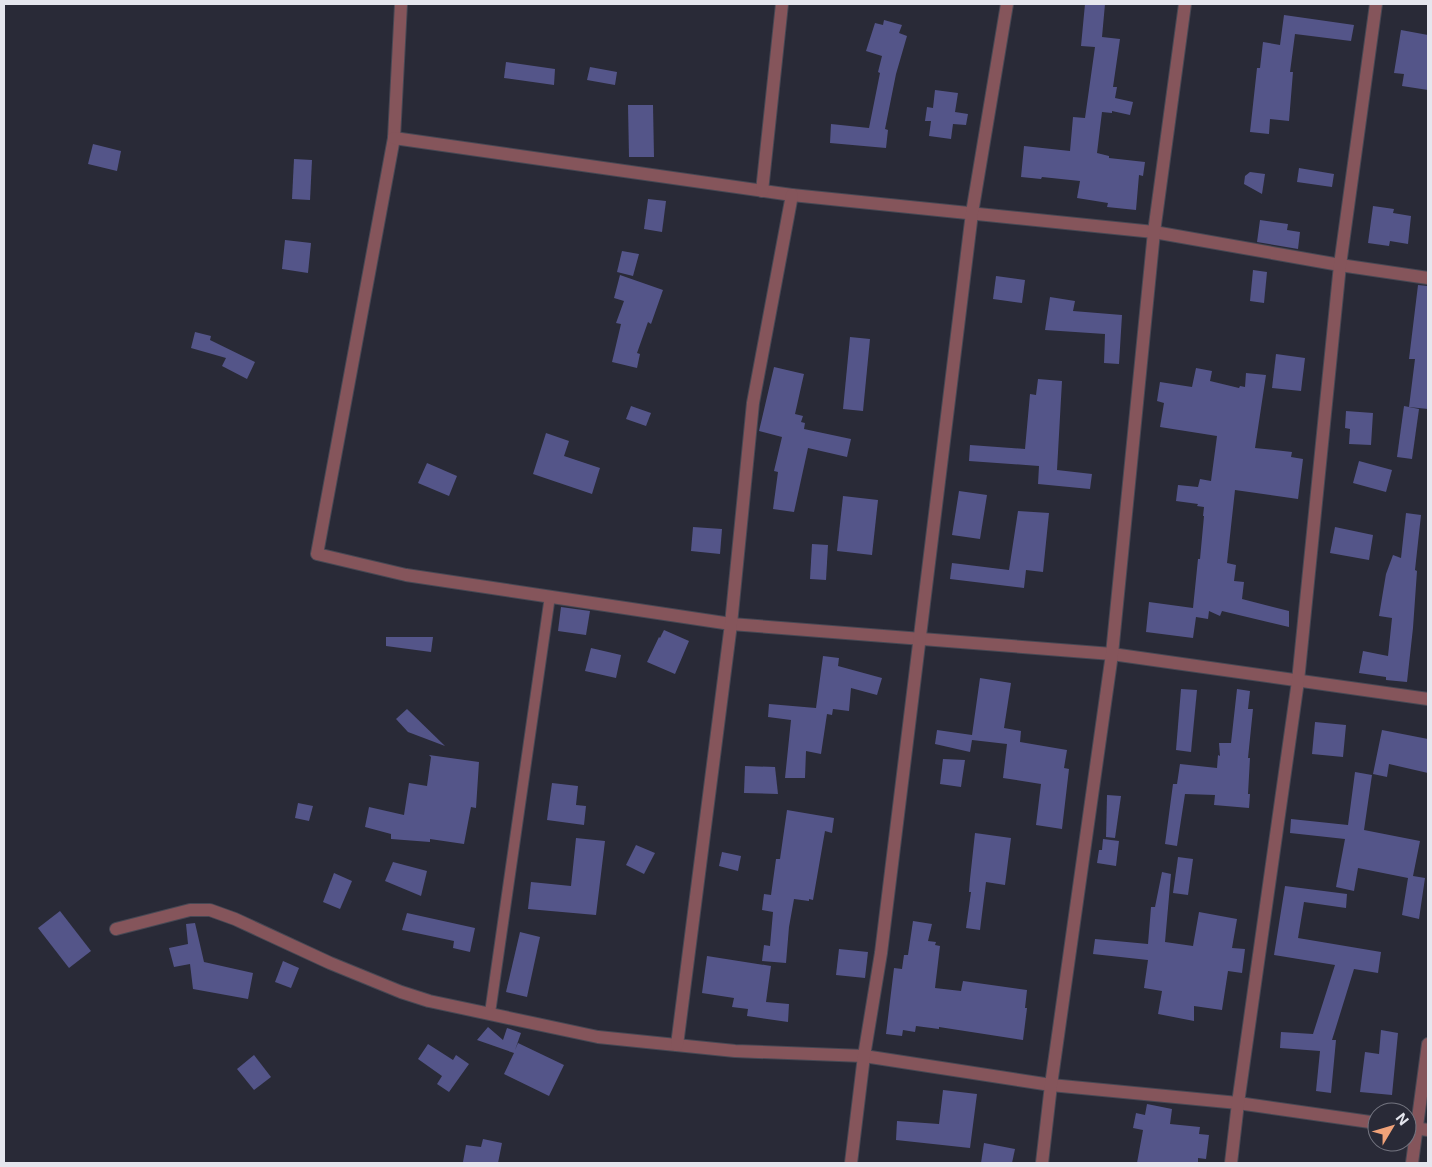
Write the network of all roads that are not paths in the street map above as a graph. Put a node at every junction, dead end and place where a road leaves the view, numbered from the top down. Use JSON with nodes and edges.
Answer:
{"nodes":[{"id":1,"x":401,"y":4,"type":"edge"},
{"id":2,"x":782,"y":4,"type":"edge"},
{"id":3,"x":1007,"y":4,"type":"edge"},
{"id":4,"x":1185,"y":4,"type":"edge"},
{"id":5,"x":1376,"y":4,"type":"edge"},
{"id":6,"x":394,"y":138,"type":"junction"},
{"id":7,"x":762,"y":191,"type":"junction"},
{"id":8,"x":792,"y":195,"type":"junction"},
{"id":9,"x":972,"y":213,"type":"junction"},
{"id":10,"x":1154,"y":232,"type":"junction"},
{"id":11,"x":1340,"y":265,"type":"junction"},
{"id":12,"x":1428,"y":278,"type":"edge"},
{"id":13,"x":550,"y":596,"type":"junction"},
{"id":14,"x":731,"y":624,"type":"junction"},
{"id":15,"x":920,"y":639,"type":"junction"},
{"id":16,"x":1112,"y":654,"type":"junction"},
{"id":17,"x":1298,"y":681,"type":"junction"},
{"id":18,"x":1428,"y":699,"type":"edge"},
{"id":19,"x":116,"y":929,"type":"dead end"},
{"id":20,"x":490,"y":1013,"type":"junction"},
{"id":21,"x":1428,"y":1044,"type":"edge"},
{"id":22,"x":677,"y":1045,"type":"junction"},
{"id":23,"x":864,"y":1056,"type":"junction"},
{"id":24,"x":1051,"y":1085,"type":"junction"},
{"id":25,"x":1238,"y":1103,"type":"junction"},
{"id":26,"x":1367,"y":1122,"type":"edge"},
{"id":27,"x":1417,"y":1129,"type":"edge"},
{"id":28,"x":850,"y":1163,"type":"edge"},
{"id":29,"x":1042,"y":1163,"type":"edge"},
{"id":30,"x":1231,"y":1163,"type":"edge"}],
"edges":[{"from":1,"to":6,"type":"street"},
{"from":2,"to":7,"type":"street"},
{"from":3,"to":9,"type":"street"},
{"from":4,"to":10,"type":"street"},
{"from":5,"to":11,"type":"street"},
{"from":6,"to":7,"type":"street"},
{"from":6,"to":13,"type":"street"},
{"from":7,"to":8,"type":"street"},
{"from":8,"to":9,"type":"street"},
{"from":8,"to":14,"type":"street"},
{"from":9,"to":10,"type":"street"},
{"from":9,"to":15,"type":"street"},
{"from":10,"to":11,"type":"street"},
{"from":10,"to":16,"type":"street"},
{"from":11,"to":12,"type":"street"},
{"from":11,"to":17,"type":"street"},
{"from":13,"to":14,"type":"street"},
{"from":13,"to":20,"type":"lane"},
{"from":14,"to":15,"type":"street"},
{"from":14,"to":22,"type":"street"},
{"from":15,"to":16,"type":"street"},
{"from":15,"to":23,"type":"street"},
{"from":16,"to":17,"type":"street"},
{"from":16,"to":24,"type":"street"},
{"from":17,"to":18,"type":"street"},
{"from":17,"to":25,"type":"street"},
{"from":19,"to":20,"type":"street"},
{"from":20,"to":22,"type":"street"},
{"from":21,"to":27,"type":"street"},
{"from":22,"to":23,"type":"street"},
{"from":23,"to":24,"type":"street"},
{"from":23,"to":28,"type":"street"},
{"from":24,"to":25,"type":"street"},
{"from":24,"to":29,"type":"street"},
{"from":25,"to":26,"type":"street"},
{"from":25,"to":30,"type":"street"}]}
